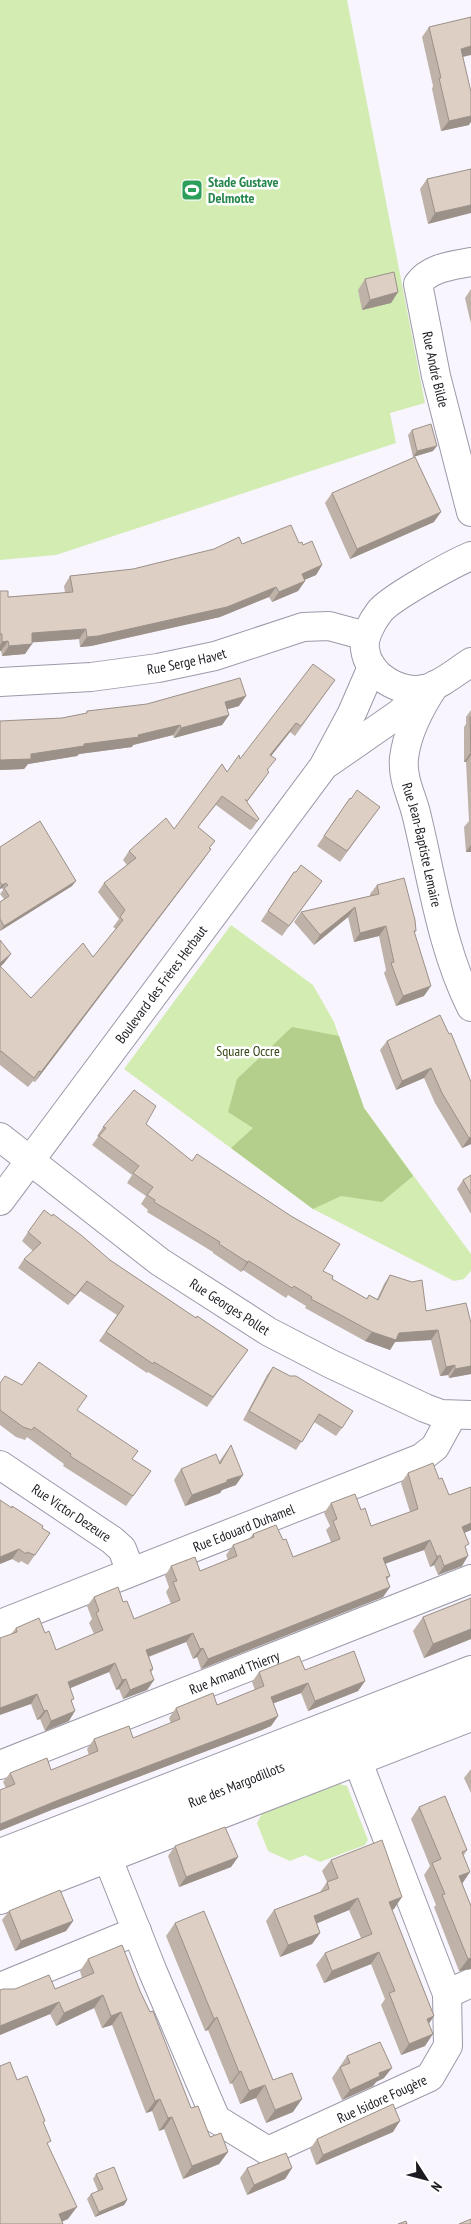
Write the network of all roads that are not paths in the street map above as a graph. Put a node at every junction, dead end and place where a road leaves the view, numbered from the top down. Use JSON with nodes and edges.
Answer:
{"nodes":[{"id":1,"x":471,"y":262,"type":"edge"},
{"id":2,"x":471,"y":512,"type":"edge"},
{"id":3,"x":471,"y":556,"type":"edge"},
{"id":4,"x":366,"y":636,"type":"junction"},
{"id":5,"x":471,"y":662,"type":"edge"},
{"id":6,"x":372,"y":667,"type":"junction"},
{"id":7,"x":0,"y":682,"type":"edge"},
{"id":8,"x":430,"y":687,"type":"junction"},
{"id":9,"x":323,"y":767,"type":"junction"},
{"id":10,"x":471,"y":1008,"type":"edge"},
{"id":11,"x":0,"y":1137,"type":"edge"},
{"id":12,"x":30,"y":1161,"type":"junction"},
{"id":13,"x":0,"y":1202,"type":"edge"},
{"id":14,"x":461,"y":1415,"type":"edge"},
{"id":15,"x":0,"y":1465,"type":"edge"},
{"id":16,"x":131,"y":1572,"type":"junction"},
{"id":17,"x":471,"y":1579,"type":"edge"},
{"id":18,"x":0,"y":1624,"type":"edge"},
{"id":19,"x":471,"y":1670,"type":"edge"},
{"id":20,"x":471,"y":1692,"type":"edge"},
{"id":21,"x":471,"y":1717,"type":"edge"},
{"id":22,"x":358,"y":1762,"type":"junction"},
{"id":23,"x":0,"y":1765,"type":"edge"},
{"id":24,"x":0,"y":1853,"type":"edge"},
{"id":25,"x":108,"y":1859,"type":"junction"},
{"id":26,"x":0,"y":1878,"type":"edge"},
{"id":27,"x":0,"y":1900,"type":"edge"},
{"id":28,"x":137,"y":1931,"type":"junction"},
{"id":29,"x":0,"y":1987,"type":"edge"},
{"id":30,"x":459,"y":1988,"type":"edge"}],
"edges":[{"from":1,"to":2,"type":"street","name":"Rue André Bilde"},
{"from":3,"to":4,"type":"street"},
{"from":4,"to":6,"type":"street"},
{"from":4,"to":7,"type":"street","name":"Rue Serge Havet"},
{"from":5,"to":8,"type":"street"},
{"from":6,"to":8,"type":"street"},
{"from":6,"to":9,"type":"street","name":"Boulevard des Frères Herbaut"},
{"from":8,"to":9,"type":"street","name":"Boulevard des Frères Herbaut"},
{"from":8,"to":10,"type":"street","name":"Rue Jean-Baptiste Lemaire"},
{"from":9,"to":12,"type":"street","name":"Boulevard des Frères Herbaut"},
{"from":11,"to":12,"type":"street"},
{"from":12,"to":13,"type":"street","name":"Boulevard des Frères Herbaut"},
{"from":12,"to":14,"type":"street","name":"Rue Georges Pollet"},
{"from":14,"to":16,"type":"street","name":"Rue Edouard Duhamel"},
{"from":15,"to":16,"type":"street","name":"Rue Victor Dezeure"},
{"from":16,"to":18,"type":"street","name":"Rue Edouard Duhamel"},
{"from":17,"to":23,"type":"street","name":"Rue Armand Thierry"},
{"from":19,"to":24,"type":"street","name":"Rue des Margodillots"},
{"from":20,"to":26,"type":"street","name":"Rue des Margodillots"},
{"from":21,"to":22,"type":"street","name":"Rue des Margodillots"},
{"from":22,"to":25,"type":"street","name":"Rue des Margodillots"},
{"from":22,"to":30,"type":"street","name":"Rue Isidore Fougère"},
{"from":25,"to":27,"type":"street","name":"Rue des Margodillots"},
{"from":25,"to":28,"type":"street","name":"Rue Isidore Fougère"},
{"from":28,"to":29,"type":"street"},
{"from":28,"to":30,"type":"street","name":"Rue Isidore Fougère"}]}
